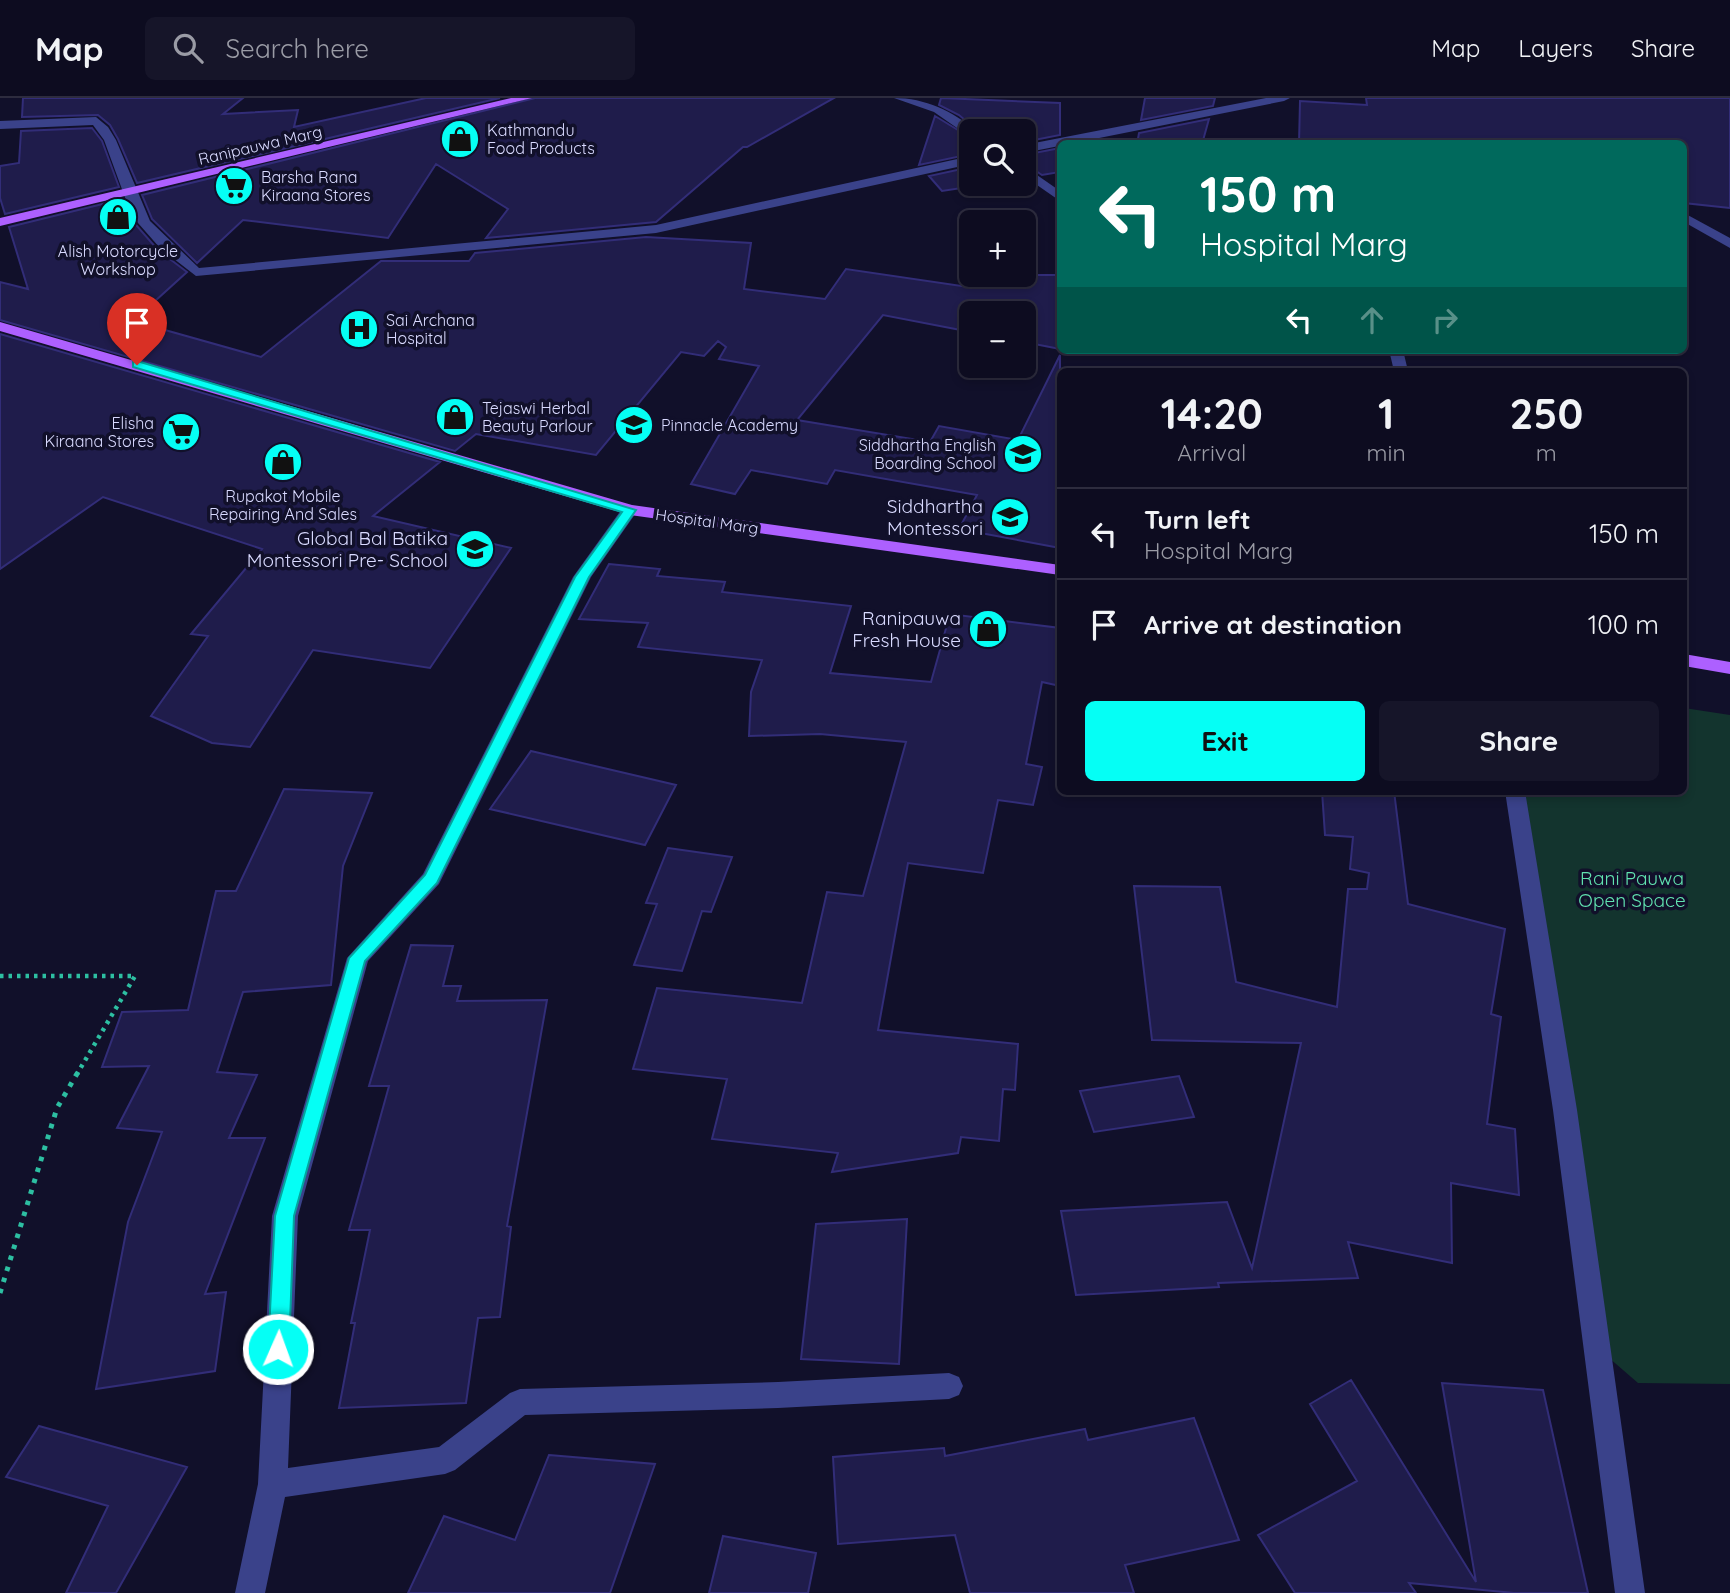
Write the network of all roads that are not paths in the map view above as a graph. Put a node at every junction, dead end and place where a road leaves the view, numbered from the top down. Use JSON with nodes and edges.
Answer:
{"nodes":[{"id":1,"x":526,"y":98,"type":"edge"},
{"id":2,"x":900,"y":98,"type":"edge"},
{"id":3,"x":1284,"y":98,"type":"edge"},
{"id":4,"x":959,"y":124,"type":"edge"},
{"id":5,"x":0,"y":125,"type":"edge"},
{"id":6,"x":1070,"y":140,"type":"edge"},
{"id":7,"x":1057,"y":143,"type":"edge"},
{"id":8,"x":1036,"y":147,"type":"edge"},
{"id":9,"x":959,"y":163,"type":"edge"},
{"id":10,"x":1036,"y":179,"type":"edge"},
{"id":11,"x":129,"y":193,"type":"junction"},
{"id":12,"x":1057,"y":195,"type":"edge"},
{"id":13,"x":1687,"y":218,"type":"edge"},
{"id":14,"x":0,"y":222,"type":"edge"},
{"id":15,"x":1730,"y":244,"type":"edge"},
{"id":16,"x":0,"y":326,"type":"edge"},
{"id":17,"x":630,"y":510,"type":"junction"},
{"id":18,"x":1057,"y":570,"type":"edge"},
{"id":19,"x":1687,"y":661,"type":"edge"},
{"id":20,"x":1730,"y":668,"type":"edge"},
{"id":21,"x":1516,"y":795,"type":"edge"},
{"id":22,"x":949,"y":1386,"type":"dead end"},
{"id":23,"x":273,"y":1484,"type":"junction"},
{"id":24,"x":250,"y":1593,"type":"edge"},
{"id":25,"x":1630,"y":1593,"type":"edge"}],
"edges":[{"from":1,"to":11,"type":"main road","name":"Ranipauwa Marg"},
{"from":2,"to":4,"type":"street"},
{"from":3,"to":6,"type":"street"},
{"from":5,"to":11,"type":"street"},
{"from":7,"to":8,"type":"street"},
{"from":9,"to":11,"type":"street"},
{"from":10,"to":12,"type":"street"},
{"from":11,"to":14,"type":"main road","name":"Ranipauwa Marg"},
{"from":13,"to":15,"type":"street"},
{"from":16,"to":17,"type":"main road","name":"Hospital Marg"},
{"from":17,"to":18,"type":"main road","name":"Hospital Marg"},
{"from":17,"to":23,"type":"street"},
{"from":19,"to":20,"type":"main road"},
{"from":21,"to":25,"type":"street"},
{"from":22,"to":23,"type":"street"},
{"from":23,"to":24,"type":"street"}]}
